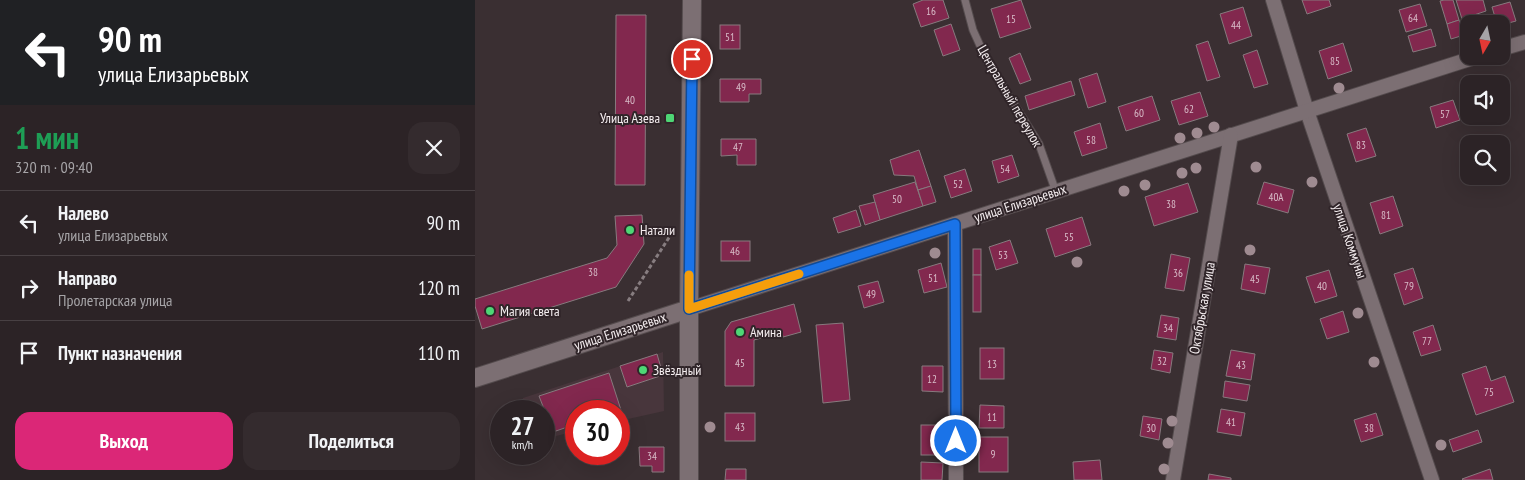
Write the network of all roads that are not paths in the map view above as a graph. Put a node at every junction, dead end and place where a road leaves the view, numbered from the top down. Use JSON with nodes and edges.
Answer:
{"nodes":[{"id":1,"x":693,"y":0,"type":"edge"},
{"id":2,"x":965,"y":0,"type":"edge"},
{"id":3,"x":1273,"y":0,"type":"edge"},
{"id":4,"x":1525,"y":42,"type":"edge"},
{"id":5,"x":1510,"y":46,"type":"edge"},
{"id":6,"x":1460,"y":62,"type":"edge"},
{"id":7,"x":1307,"y":111,"type":"junction"},
{"id":8,"x":1231,"y":136,"type":"junction"},
{"id":9,"x":1056,"y":192,"type":"junction"},
{"id":10,"x":955,"y":224,"type":"junction"},
{"id":11,"x":689,"y":309,"type":"junction"},
{"id":12,"x":475,"y":378,"type":"edge"},
{"id":13,"x":689,"y":480,"type":"edge"},
{"id":14,"x":956,"y":480,"type":"edge"},
{"id":15,"x":1173,"y":480,"type":"edge"},
{"id":16,"x":1432,"y":480,"type":"edge"}],
"edges":[{"from":1,"to":11,"type":"street"},
{"from":2,"to":9,"type":"lane","name":"Центральный переулок"},
{"from":3,"to":7,"type":"street","name":"улица Коммуны"},
{"from":4,"to":5,"type":"street"},
{"from":6,"to":7,"type":"street","name":"улица Елизарьевых"},
{"from":7,"to":8,"type":"street","name":"улица Елизарьевых"},
{"from":7,"to":16,"type":"street","name":"улица Коммуны"},
{"from":8,"to":9,"type":"street","name":"улица Елизарьевых"},
{"from":8,"to":15,"type":"street","name":"Октябрьская улица"},
{"from":9,"to":10,"type":"street","name":"улица Елизарьевых"},
{"from":10,"to":11,"type":"street","name":"улица Елизарьевых"},
{"from":10,"to":14,"type":"street"},
{"from":11,"to":12,"type":"street","name":"улица Елизарьевых"},
{"from":11,"to":13,"type":"street"}]}
